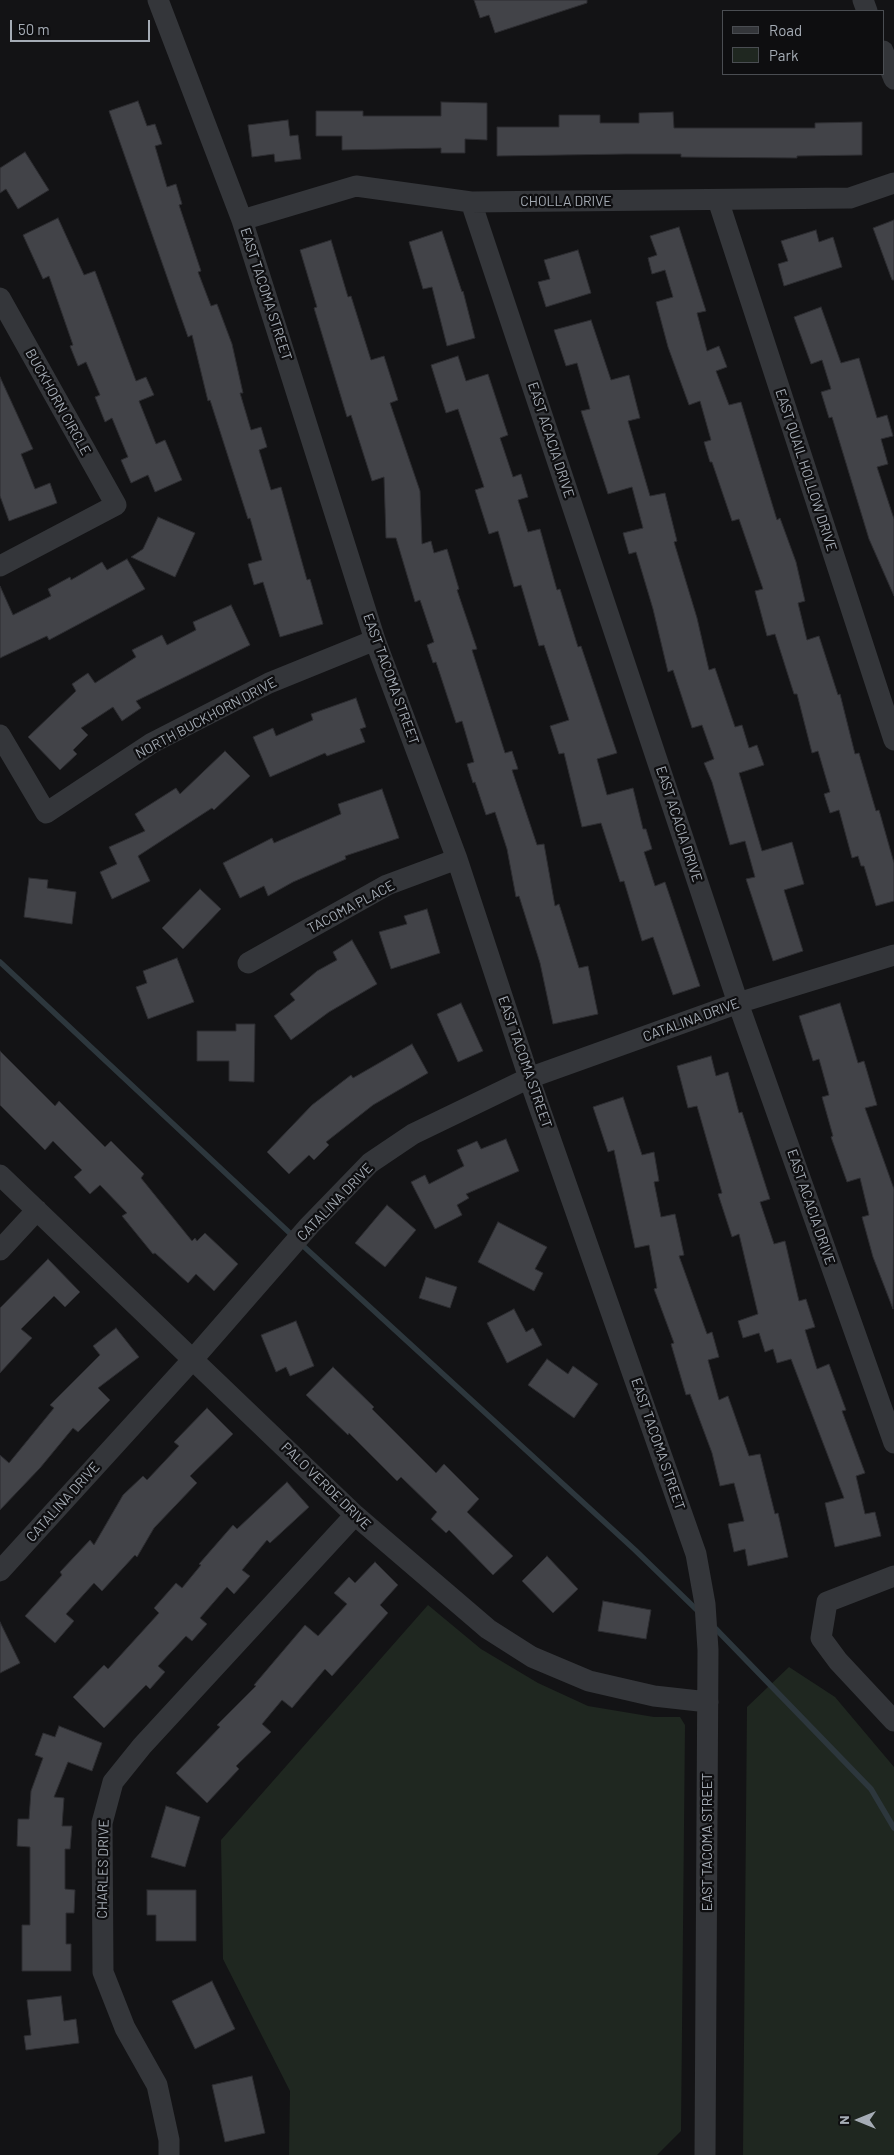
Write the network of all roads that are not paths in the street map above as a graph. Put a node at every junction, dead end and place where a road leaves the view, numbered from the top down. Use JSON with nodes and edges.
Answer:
{"nodes":[{"id":1,"x":158,"y":0,"type":"edge"},
{"id":2,"x":884,"y":54,"type":"edge"},
{"id":3,"x":894,"y":79,"type":"edge"},
{"id":4,"x":894,"y":183,"type":"edge"},
{"id":5,"x":718,"y":200,"type":"junction"},
{"id":6,"x":471,"y":202,"type":"junction"},
{"id":7,"x":242,"y":220,"type":"junction"},
{"id":8,"x":0,"y":298,"type":"edge"},
{"id":9,"x":0,"y":566,"type":"edge"},
{"id":10,"x":375,"y":640,"type":"junction"},
{"id":11,"x":0,"y":735,"type":"edge"},
{"id":12,"x":894,"y":740,"type":"edge"},
{"id":13,"x":457,"y":859,"type":"junction"},
{"id":14,"x":894,"y":955,"type":"edge"},
{"id":15,"x":248,"y":963,"type":"dead end"},
{"id":16,"x":738,"y":1003,"type":"junction"},
{"id":17,"x":529,"y":1078,"type":"junction"},
{"id":18,"x":0,"y":1175,"type":"edge"},
{"id":19,"x":37,"y":1210,"type":"junction"},
{"id":20,"x":0,"y":1250,"type":"edge"},
{"id":21,"x":194,"y":1358,"type":"junction"},
{"id":22,"x":894,"y":1443,"type":"edge"},
{"id":23,"x":355,"y":1514,"type":"junction"},
{"id":24,"x":0,"y":1571,"type":"edge"},
{"id":25,"x":894,"y":1576,"type":"edge"},
{"id":26,"x":708,"y":1702,"type":"junction"},
{"id":27,"x":894,"y":1721,"type":"edge"},
{"id":28,"x":169,"y":2155,"type":"edge"},
{"id":29,"x":705,"y":2155,"type":"edge"}],
"edges":[{"from":1,"to":7,"type":"street","name":"EAST TACOMA STREET"},
{"from":2,"to":3,"type":"street"},
{"from":4,"to":5,"type":"street","name":"CHOLLA DRIVE"},
{"from":5,"to":6,"type":"street","name":"CHOLLA DRIVE"},
{"from":5,"to":12,"type":"street","name":"EAST QUAIL HOLLOW DRIVE"},
{"from":6,"to":7,"type":"street","name":"CHOLLA DRIVE"},
{"from":6,"to":16,"type":"street","name":"EAST ACACIA DRIVE"},
{"from":7,"to":10,"type":"street","name":"EAST TACOMA STREET"},
{"from":8,"to":9,"type":"street","name":"BUCKHORN CIRCLE"},
{"from":10,"to":11,"type":"street","name":"NORTH BUCKHORN DRIVE"},
{"from":10,"to":13,"type":"street","name":"EAST TACOMA STREET"},
{"from":13,"to":15,"type":"street","name":"TACOMA PLACE"},
{"from":13,"to":17,"type":"street","name":"EAST TACOMA STREET"},
{"from":14,"to":16,"type":"street","name":"CATALINA DRIVE"},
{"from":16,"to":17,"type":"street","name":"CATALINA DRIVE"},
{"from":16,"to":22,"type":"street","name":"EAST ACACIA DRIVE"},
{"from":17,"to":21,"type":"street","name":"CATALINA DRIVE"},
{"from":17,"to":26,"type":"street","name":"EAST TACOMA STREET"},
{"from":18,"to":19,"type":"street","name":"PALO VERDE DRIVE"},
{"from":19,"to":20,"type":"street"},
{"from":19,"to":21,"type":"street","name":"PALO VERDE DRIVE"},
{"from":21,"to":23,"type":"street","name":"PALO VERDE DRIVE"},
{"from":21,"to":24,"type":"street","name":"CATALINA DRIVE"},
{"from":23,"to":26,"type":"street","name":"PALO VERDE DRIVE"},
{"from":23,"to":28,"type":"street","name":"CHARLES DRIVE"},
{"from":25,"to":27,"type":"street"},
{"from":26,"to":29,"type":"street","name":"EAST TACOMA STREET"}]}
